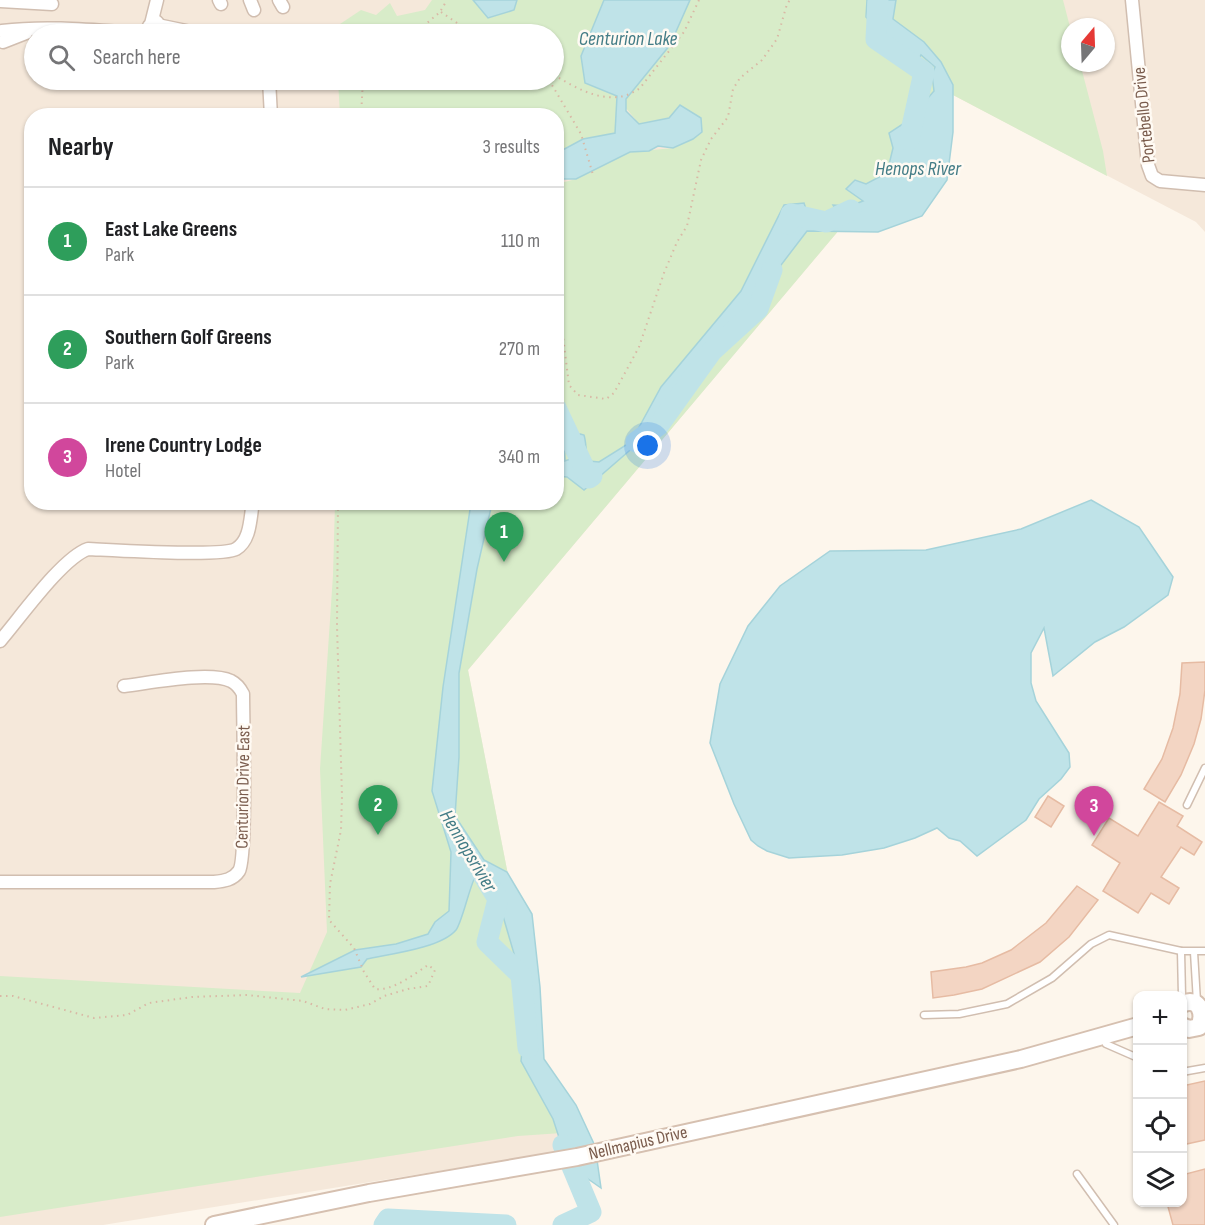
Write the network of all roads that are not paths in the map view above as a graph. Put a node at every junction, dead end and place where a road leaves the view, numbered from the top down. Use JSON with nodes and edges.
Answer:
{"nodes":[{"id":1,"x":1132,"y":0,"type":"edge"},
{"id":2,"x":0,"y":1,"type":"edge"},
{"id":3,"x":52,"y":4,"type":"dead end"},
{"id":4,"x":156,"y":4,"type":"edge"},
{"id":5,"x":154,"y":24,"type":"edge"},
{"id":6,"x":24,"y":28,"type":"edge"},
{"id":7,"x":1,"y":37,"type":"edge"},
{"id":8,"x":270,"y":90,"type":"edge"},
{"id":9,"x":271,"y":108,"type":"edge"},
{"id":10,"x":1205,"y":185,"type":"edge"},
{"id":11,"x":251,"y":510,"type":"edge"},
{"id":12,"x":0,"y":641,"type":"edge"},
{"id":13,"x":124,"y":686,"type":"dead end"},
{"id":14,"x":1205,"y":768,"type":"edge"},
{"id":15,"x":1187,"y":805,"type":"dead end"},
{"id":16,"x":0,"y":882,"type":"edge"},
{"id":17,"x":1180,"y":951,"type":"junction"},
{"id":18,"x":1205,"y":951,"type":"edge"},
{"id":19,"x":1194,"y":952,"type":"junction"},
{"id":20,"x":1197,"y":1009,"type":"edge"},
{"id":21,"x":924,"y":1015,"type":"dead end"},
{"id":22,"x":1133,"y":1027,"type":"edge"},
{"id":23,"x":1187,"y":1028,"type":"edge"},
{"id":24,"x":1133,"y":1038,"type":"edge"},
{"id":25,"x":1106,"y":1044,"type":"junction"},
{"id":26,"x":1059,"y":1050,"type":"junction"},
{"id":27,"x":1133,"y":1056,"type":"edge"},
{"id":28,"x":1205,"y":1068,"type":"edge"},
{"id":29,"x":1187,"y":1071,"type":"edge"},
{"id":30,"x":1077,"y":1174,"type":"dead end"},
{"id":31,"x":214,"y":1225,"type":"edge"},
{"id":32,"x":1114,"y":1225,"type":"edge"}],
"edges":[{"from":1,"to":10,"type":"street","name":"Portebello Drive"},
{"from":2,"to":3,"type":"street"},
{"from":4,"to":5,"type":"street"},
{"from":6,"to":7,"type":"street"},
{"from":8,"to":9,"type":"street"},
{"from":11,"to":12,"type":"street"},
{"from":13,"to":16,"type":"street","name":"Centurion Drive East"},
{"from":14,"to":15,"type":"lane"},
{"from":17,"to":19,"type":"lane"},
{"from":17,"to":20,"type":"lane"},
{"from":17,"to":21,"type":"lane"},
{"from":18,"to":19,"type":"lane"},
{"from":19,"to":20,"type":"lane"},
{"from":20,"to":23,"type":"main road"},
{"from":22,"to":26,"type":"main road","name":"Nellmapius Drive"},
{"from":24,"to":25,"type":"main road","name":"Nellmapius Drive"},
{"from":25,"to":26,"type":"main road","name":"Nellmapius Drive"},
{"from":25,"to":27,"type":"lane"},
{"from":26,"to":31,"type":"main road","name":"Nellmapius Drive"},
{"from":28,"to":29,"type":"lane"},
{"from":30,"to":32,"type":"lane"}]}
